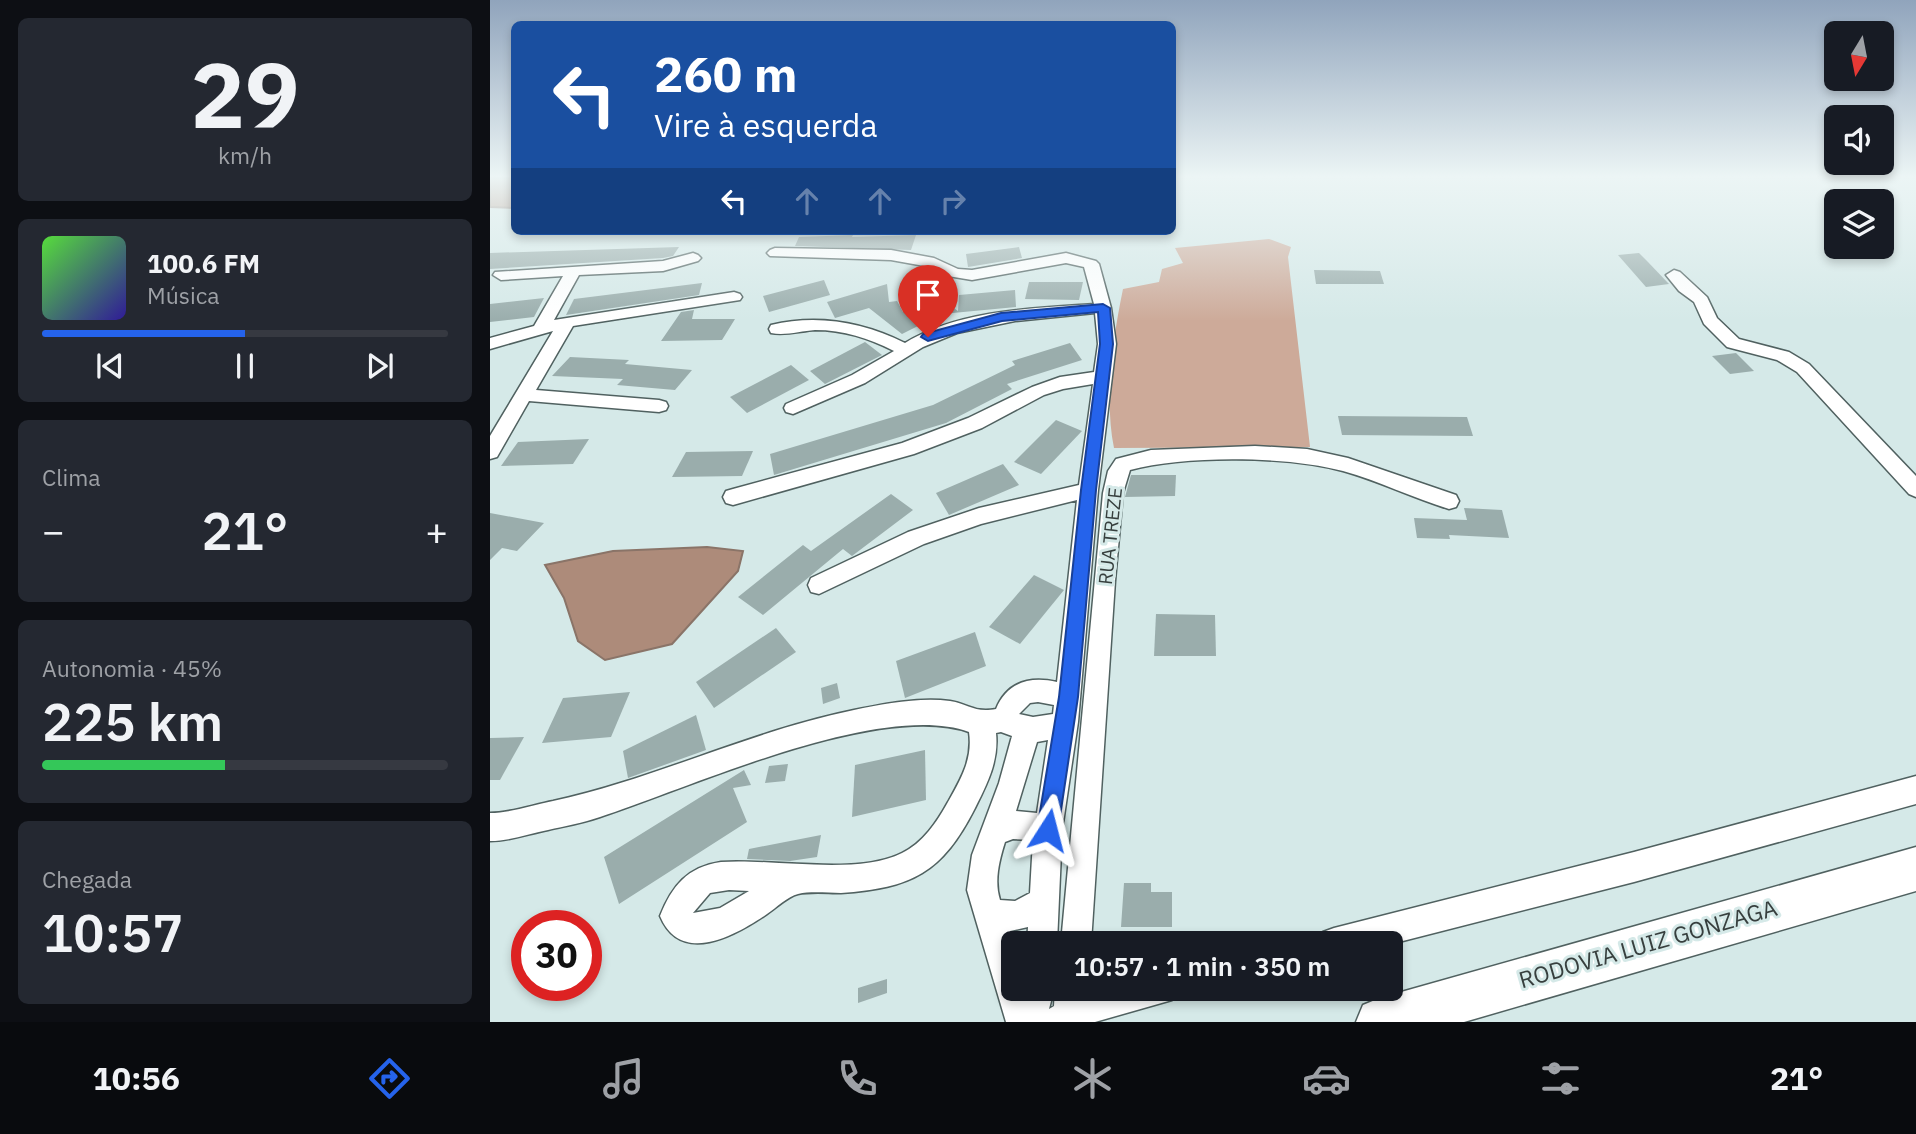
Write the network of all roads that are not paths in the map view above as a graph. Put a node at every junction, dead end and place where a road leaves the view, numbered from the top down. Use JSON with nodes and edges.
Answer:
{"nodes":[{"id":1,"x":775,"y":253,"type":"dead end"},
{"id":2,"x":693,"y":258,"type":"dead end"},
{"id":3,"x":574,"y":271,"type":"junction"},
{"id":4,"x":501,"y":275,"type":"dead end"},
{"id":5,"x":1674,"y":275,"type":"dead end"},
{"id":6,"x":734,"y":297,"type":"dead end"},
{"id":7,"x":1103,"y":308,"type":"junction"},
{"id":8,"x":567,"y":323,"type":"junction"},
{"id":9,"x":777,"y":329,"type":"dead end"},
{"id":10,"x":540,"y":330,"type":"junction"},
{"id":11,"x":490,"y":344,"type":"edge"},
{"id":12,"x":904,"y":349,"type":"junction"},
{"id":13,"x":1103,"y":377,"type":"junction"},
{"id":14,"x":526,"y":394,"type":"junction"},
{"id":15,"x":659,"y":407,"type":"dead end"},
{"id":16,"x":793,"y":408,"type":"dead end"},
{"id":17,"x":490,"y":452,"type":"edge"},
{"id":18,"x":1916,"y":489,"type":"edge"},
{"id":19,"x":1088,"y":490,"type":"junction"},
{"id":20,"x":733,"y":497,"type":"dead end"},
{"id":21,"x":1449,"y":501,"type":"dead end"},
{"id":22,"x":818,"y":585,"type":"dead end"},
{"id":23,"x":1066,"y":710,"type":"junction"},
{"id":24,"x":1004,"y":724,"type":"junction"},
{"id":25,"x":1916,"y":790,"type":"edge"},
{"id":26,"x":490,"y":827,"type":"edge"},
{"id":27,"x":1048,"y":830,"type":"junction"},
{"id":28,"x":993,"y":833,"type":"junction"},
{"id":29,"x":1916,"y":869,"type":"edge"},
{"id":30,"x":792,"y":880,"type":"dead end"},
{"id":31,"x":1044,"y":902,"type":"junction"},
{"id":32,"x":990,"y":914,"type":"junction"},
{"id":33,"x":1042,"y":931,"type":"edge"},
{"id":34,"x":1077,"y":931,"type":"edge"},
{"id":35,"x":1381,"y":931,"type":"edge"},
{"id":36,"x":1035,"y":1001,"type":"edge"},
{"id":37,"x":1114,"y":1001,"type":"edge"},
{"id":38,"x":1065,"y":1009,"type":"edge"},
{"id":39,"x":1022,"y":1022,"type":"edge"},
{"id":40,"x":1029,"y":1022,"type":"edge"},
{"id":41,"x":1380,"y":1022,"type":"edge"}],
"edges":[{"from":1,"to":7,"type":"street"},
{"from":2,"to":3,"type":"street"},
{"from":3,"to":4,"type":"street"},
{"from":3,"to":10,"type":"street"},
{"from":5,"to":18,"type":"street"},
{"from":6,"to":8,"type":"street"},
{"from":7,"to":12,"type":"street"},
{"from":7,"to":13,"type":"street"},
{"from":8,"to":10,"type":"street"},
{"from":8,"to":14,"type":"street"},
{"from":9,"to":12,"type":"street"},
{"from":10,"to":11,"type":"street"},
{"from":12,"to":16,"type":"street"},
{"from":13,"to":19,"type":"street"},
{"from":13,"to":20,"type":"street"},
{"from":14,"to":15,"type":"street"},
{"from":14,"to":17,"type":"street"},
{"from":19,"to":22,"type":"street"},
{"from":19,"to":23,"type":"street"},
{"from":21,"to":34,"type":"street","name":"RUA TREZE"},
{"from":23,"to":24,"type":"street"},
{"from":23,"to":24,"type":"street"},
{"from":23,"to":27,"type":"street"},
{"from":24,"to":26,"type":"street"},
{"from":24,"to":28,"type":"street"},
{"from":24,"to":30,"type":"street"},
{"from":25,"to":35,"type":"street"},
{"from":27,"to":28,"type":"street"},
{"from":27,"to":31,"type":"street"},
{"from":28,"to":32,"type":"street"},
{"from":29,"to":41,"type":"highway","name":"RODOVIA LUIZ GONZAGA"},
{"from":31,"to":32,"type":"street"},
{"from":31,"to":33,"type":"street"},
{"from":32,"to":39,"type":"street"},
{"from":36,"to":40,"type":"street"},
{"from":37,"to":38,"type":"street"}]}
